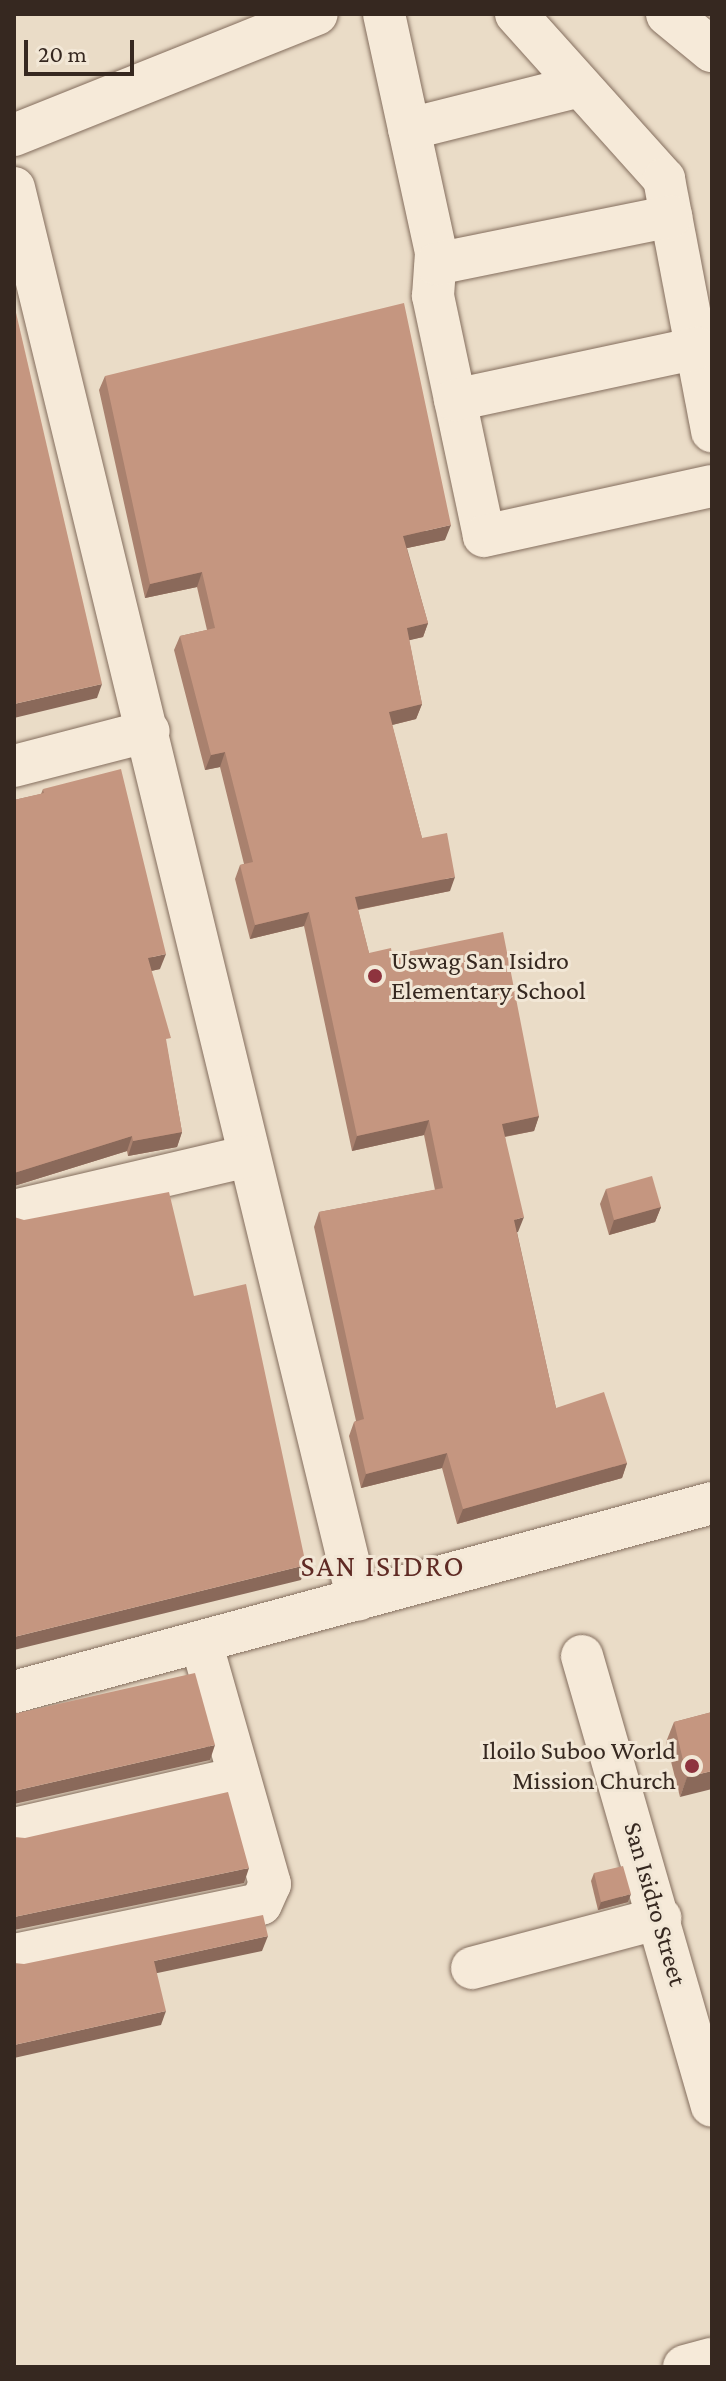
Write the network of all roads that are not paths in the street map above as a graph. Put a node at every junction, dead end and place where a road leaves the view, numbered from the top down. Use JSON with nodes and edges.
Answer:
{"nodes":[{"id":1,"x":317,"y":14,"type":"edge"},
{"id":2,"x":384,"y":14,"type":"edge"},
{"id":3,"x":516,"y":14,"type":"edge"},
{"id":4,"x":668,"y":14,"type":"edge"},
{"id":5,"x":712,"y":50,"type":"edge"},
{"id":6,"x":580,"y":86,"type":"junction"},
{"id":7,"x":409,"y":129,"type":"junction"},
{"id":8,"x":14,"y":135,"type":"edge"},
{"id":9,"x":14,"y":188,"type":"edge"},
{"id":10,"x":671,"y":216,"type":"junction"},
{"id":11,"x":436,"y":264,"type":"junction"},
{"id":12,"x":697,"y":348,"type":"junction"},
{"id":13,"x":455,"y":400,"type":"junction"},
{"id":14,"x":712,"y":431,"type":"edge"},
{"id":15,"x":712,"y":486,"type":"edge"},
{"id":16,"x":149,"y":731,"type":"junction"},
{"id":17,"x":14,"y":766,"type":"edge"},
{"id":18,"x":248,"y":1156,"type":"junction"},
{"id":19,"x":14,"y":1211,"type":"edge"},
{"id":20,"x":712,"y":1503,"type":"edge"},
{"id":21,"x":358,"y":1600,"type":"junction"},
{"id":22,"x":202,"y":1645,"type":"junction"},
{"id":23,"x":582,"y":1656,"type":"dead end"},
{"id":24,"x":14,"y":1692,"type":"edge"},
{"id":25,"x":239,"y":1778,"type":"junction"},
{"id":26,"x":14,"y":1829,"type":"edge"},
{"id":27,"x":660,"y":1918,"type":"junction"},
{"id":28,"x":14,"y":1955,"type":"edge"},
{"id":29,"x":472,"y":1968,"type":"dead end"},
{"id":30,"x":712,"y":2106,"type":"edge"},
{"id":31,"x":712,"y":2360,"type":"edge"},
{"id":32,"x":685,"y":2367,"type":"edge"}],
"edges":[{"from":1,"to":8,"type":"street"},
{"from":2,"to":7,"type":"street"},
{"from":3,"to":6,"type":"street"},
{"from":4,"to":5,"type":"street"},
{"from":6,"to":7,"type":"street"},
{"from":6,"to":10,"type":"street"},
{"from":7,"to":11,"type":"street"},
{"from":9,"to":16,"type":"street"},
{"from":10,"to":11,"type":"street"},
{"from":10,"to":12,"type":"street"},
{"from":11,"to":13,"type":"street"},
{"from":12,"to":13,"type":"street"},
{"from":12,"to":14,"type":"street"},
{"from":13,"to":15,"type":"street"},
{"from":16,"to":17,"type":"street"},
{"from":16,"to":18,"type":"street"},
{"from":18,"to":19,"type":"street"},
{"from":18,"to":21,"type":"street"},
{"from":20,"to":21,"type":"street"},
{"from":21,"to":22,"type":"street"},
{"from":22,"to":24,"type":"street"},
{"from":22,"to":25,"type":"street"},
{"from":23,"to":27,"type":"street","name":"San Isidro Street"},
{"from":25,"to":26,"type":"street"},
{"from":25,"to":28,"type":"street"},
{"from":27,"to":29,"type":"street"},
{"from":27,"to":30,"type":"street","name":"San Isidro Street"},
{"from":31,"to":32,"type":"street"}]}
